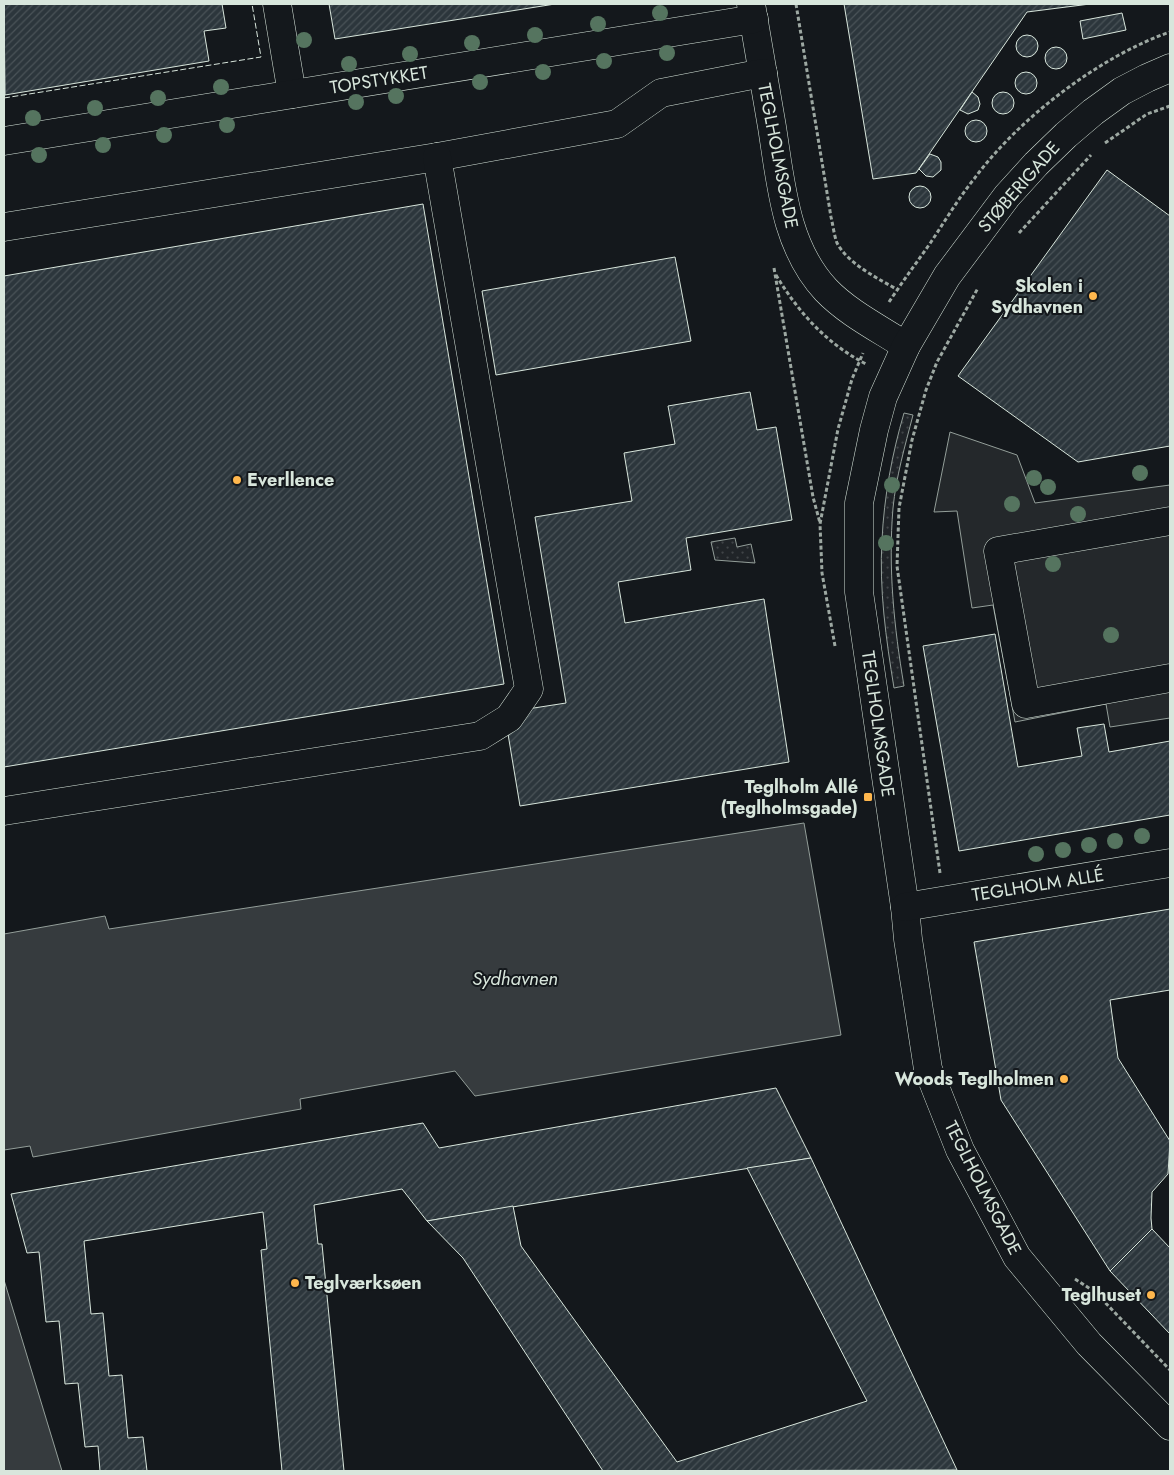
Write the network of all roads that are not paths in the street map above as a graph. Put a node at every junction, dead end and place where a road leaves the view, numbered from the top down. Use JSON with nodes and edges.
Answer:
{"nodes":[{"id":1,"x":277,"y":4,"type":"edge"},
{"id":2,"x":753,"y":11,"type":"edge"},
{"id":3,"x":1170,"y":68,"type":"edge"},
{"id":4,"x":763,"y":73,"type":"junction"},
{"id":5,"x":292,"y":94,"type":"junction"},
{"id":6,"x":4,"y":141,"type":"edge"},
{"id":7,"x":437,"y":157,"type":"junction"},
{"id":8,"x":4,"y":227,"type":"edge"},
{"id":9,"x":906,"y":346,"type":"junction"},
{"id":10,"x":1170,"y":521,"type":"edge"},
{"id":11,"x":1170,"y":678,"type":"edge"},
{"id":12,"x":4,"y":811,"type":"edge"},
{"id":13,"x":1170,"y":863,"type":"edge"},
{"id":14,"x":905,"y":907,"type":"junction"},
{"id":15,"x":1170,"y":1426,"type":"edge"}],
"edges":[{"from":1,"to":5,"type":"street"},
{"from":2,"to":4,"type":"street","name":"TEGLHOLMSGADE"},
{"from":2,"to":5,"type":"street","name":"TOPSTYKKET"},
{"from":3,"to":9,"type":"street","name":"STØBERIGADE"},
{"from":4,"to":7,"type":"street"},
{"from":4,"to":9,"type":"street","name":"TEGLHOLMSGADE"},
{"from":5,"to":6,"type":"street","name":"TOPSTYKKET"},
{"from":7,"to":8,"type":"street"},
{"from":7,"to":12,"type":"street"},
{"from":9,"to":14,"type":"street","name":"TEGLHOLMSGADE"},
{"from":10,"to":11,"type":"street"},
{"from":13,"to":14,"type":"street","name":"TEGLHOLM ALLÉ"},
{"from":14,"to":15,"type":"street","name":"TEGLHOLMSGADE"}]}
